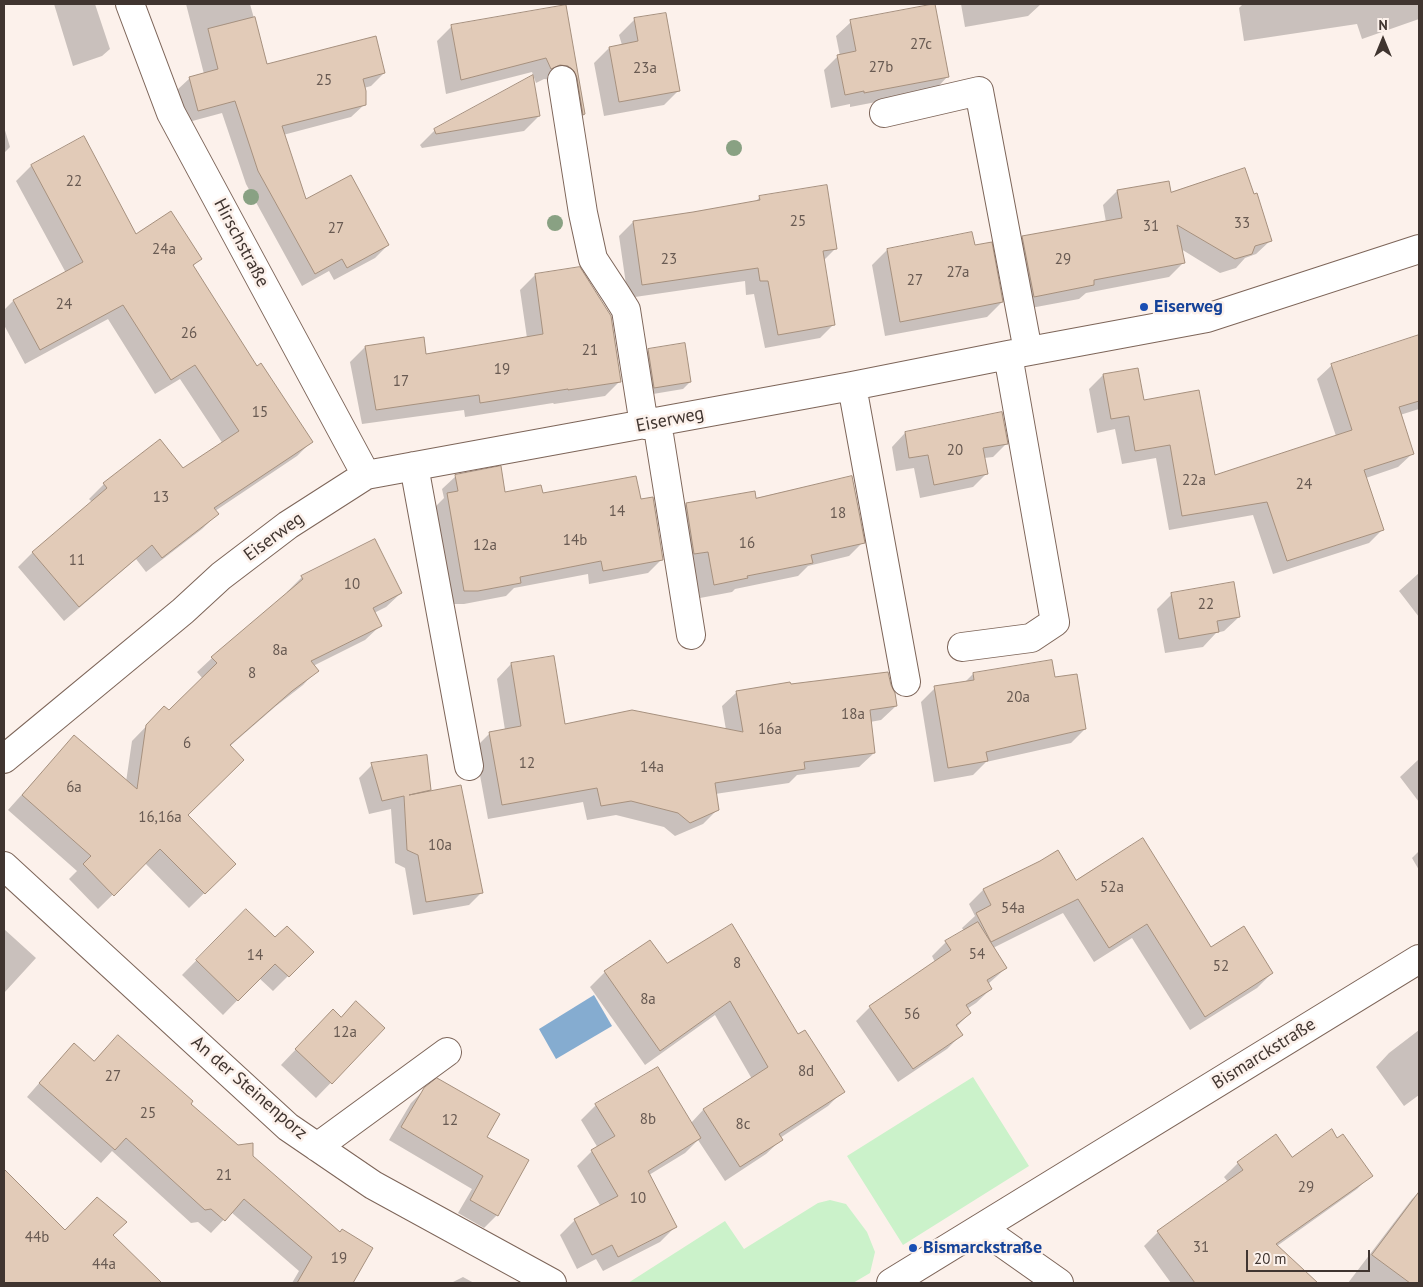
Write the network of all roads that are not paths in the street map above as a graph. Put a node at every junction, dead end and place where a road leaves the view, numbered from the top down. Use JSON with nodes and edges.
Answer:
{"nodes":[{"id":1,"x":130,"y":4,"type":"edge"},
{"id":2,"x":562,"y":80,"type":"dead end"},
{"id":3,"x":884,"y":113,"type":"dead end"},
{"id":4,"x":1419,"y":249,"type":"edge"},
{"id":5,"x":1018,"y":353,"type":"junction"},
{"id":6,"x":852,"y":386,"type":"junction"},
{"id":7,"x":651,"y":424,"type":"junction"},
{"id":8,"x":414,"y":466,"type":"junction"},
{"id":9,"x":366,"y":475,"type":"junction"},
{"id":10,"x":691,"y":635,"type":"dead end"},
{"id":11,"x":962,"y":647,"type":"dead end"},
{"id":12,"x":906,"y":682,"type":"dead end"},
{"id":13,"x":4,"y":759,"type":"edge"},
{"id":14,"x":468,"y":766,"type":"dead end"},
{"id":15,"x":4,"y":866,"type":"edge"},
{"id":16,"x":1419,"y":959,"type":"edge"},
{"id":17,"x":447,"y":1052,"type":"dead end"},
{"id":18,"x":317,"y":1147,"type":"junction"},
{"id":19,"x":980,"y":1228,"type":"junction"},
{"id":20,"x":552,"y":1283,"type":"edge"},
{"id":21,"x":891,"y":1283,"type":"edge"},
{"id":22,"x":1059,"y":1283,"type":"edge"}],
"edges":[{"from":1,"to":9,"type":"street","name":"Hirschstraße"},
{"from":2,"to":7,"type":"street"},
{"from":3,"to":5,"type":"street"},
{"from":4,"to":5,"type":"street","name":"Eiserweg"},
{"from":5,"to":6,"type":"street","name":"Eiserweg"},
{"from":5,"to":11,"type":"street"},
{"from":6,"to":7,"type":"street","name":"Eiserweg"},
{"from":6,"to":12,"type":"street"},
{"from":7,"to":8,"type":"street","name":"Eiserweg"},
{"from":7,"to":10,"type":"street"},
{"from":8,"to":9,"type":"street","name":"Eiserweg"},
{"from":8,"to":14,"type":"street"},
{"from":9,"to":13,"type":"street","name":"Eiserweg"},
{"from":15,"to":18,"type":"street","name":"An der Steinenporz"},
{"from":16,"to":19,"type":"street","name":"Bismarckstraße"},
{"from":17,"to":18,"type":"street"},
{"from":18,"to":20,"type":"street","name":"An der Steinenporz"},
{"from":19,"to":21,"type":"street"},
{"from":19,"to":22,"type":"street"}]}
